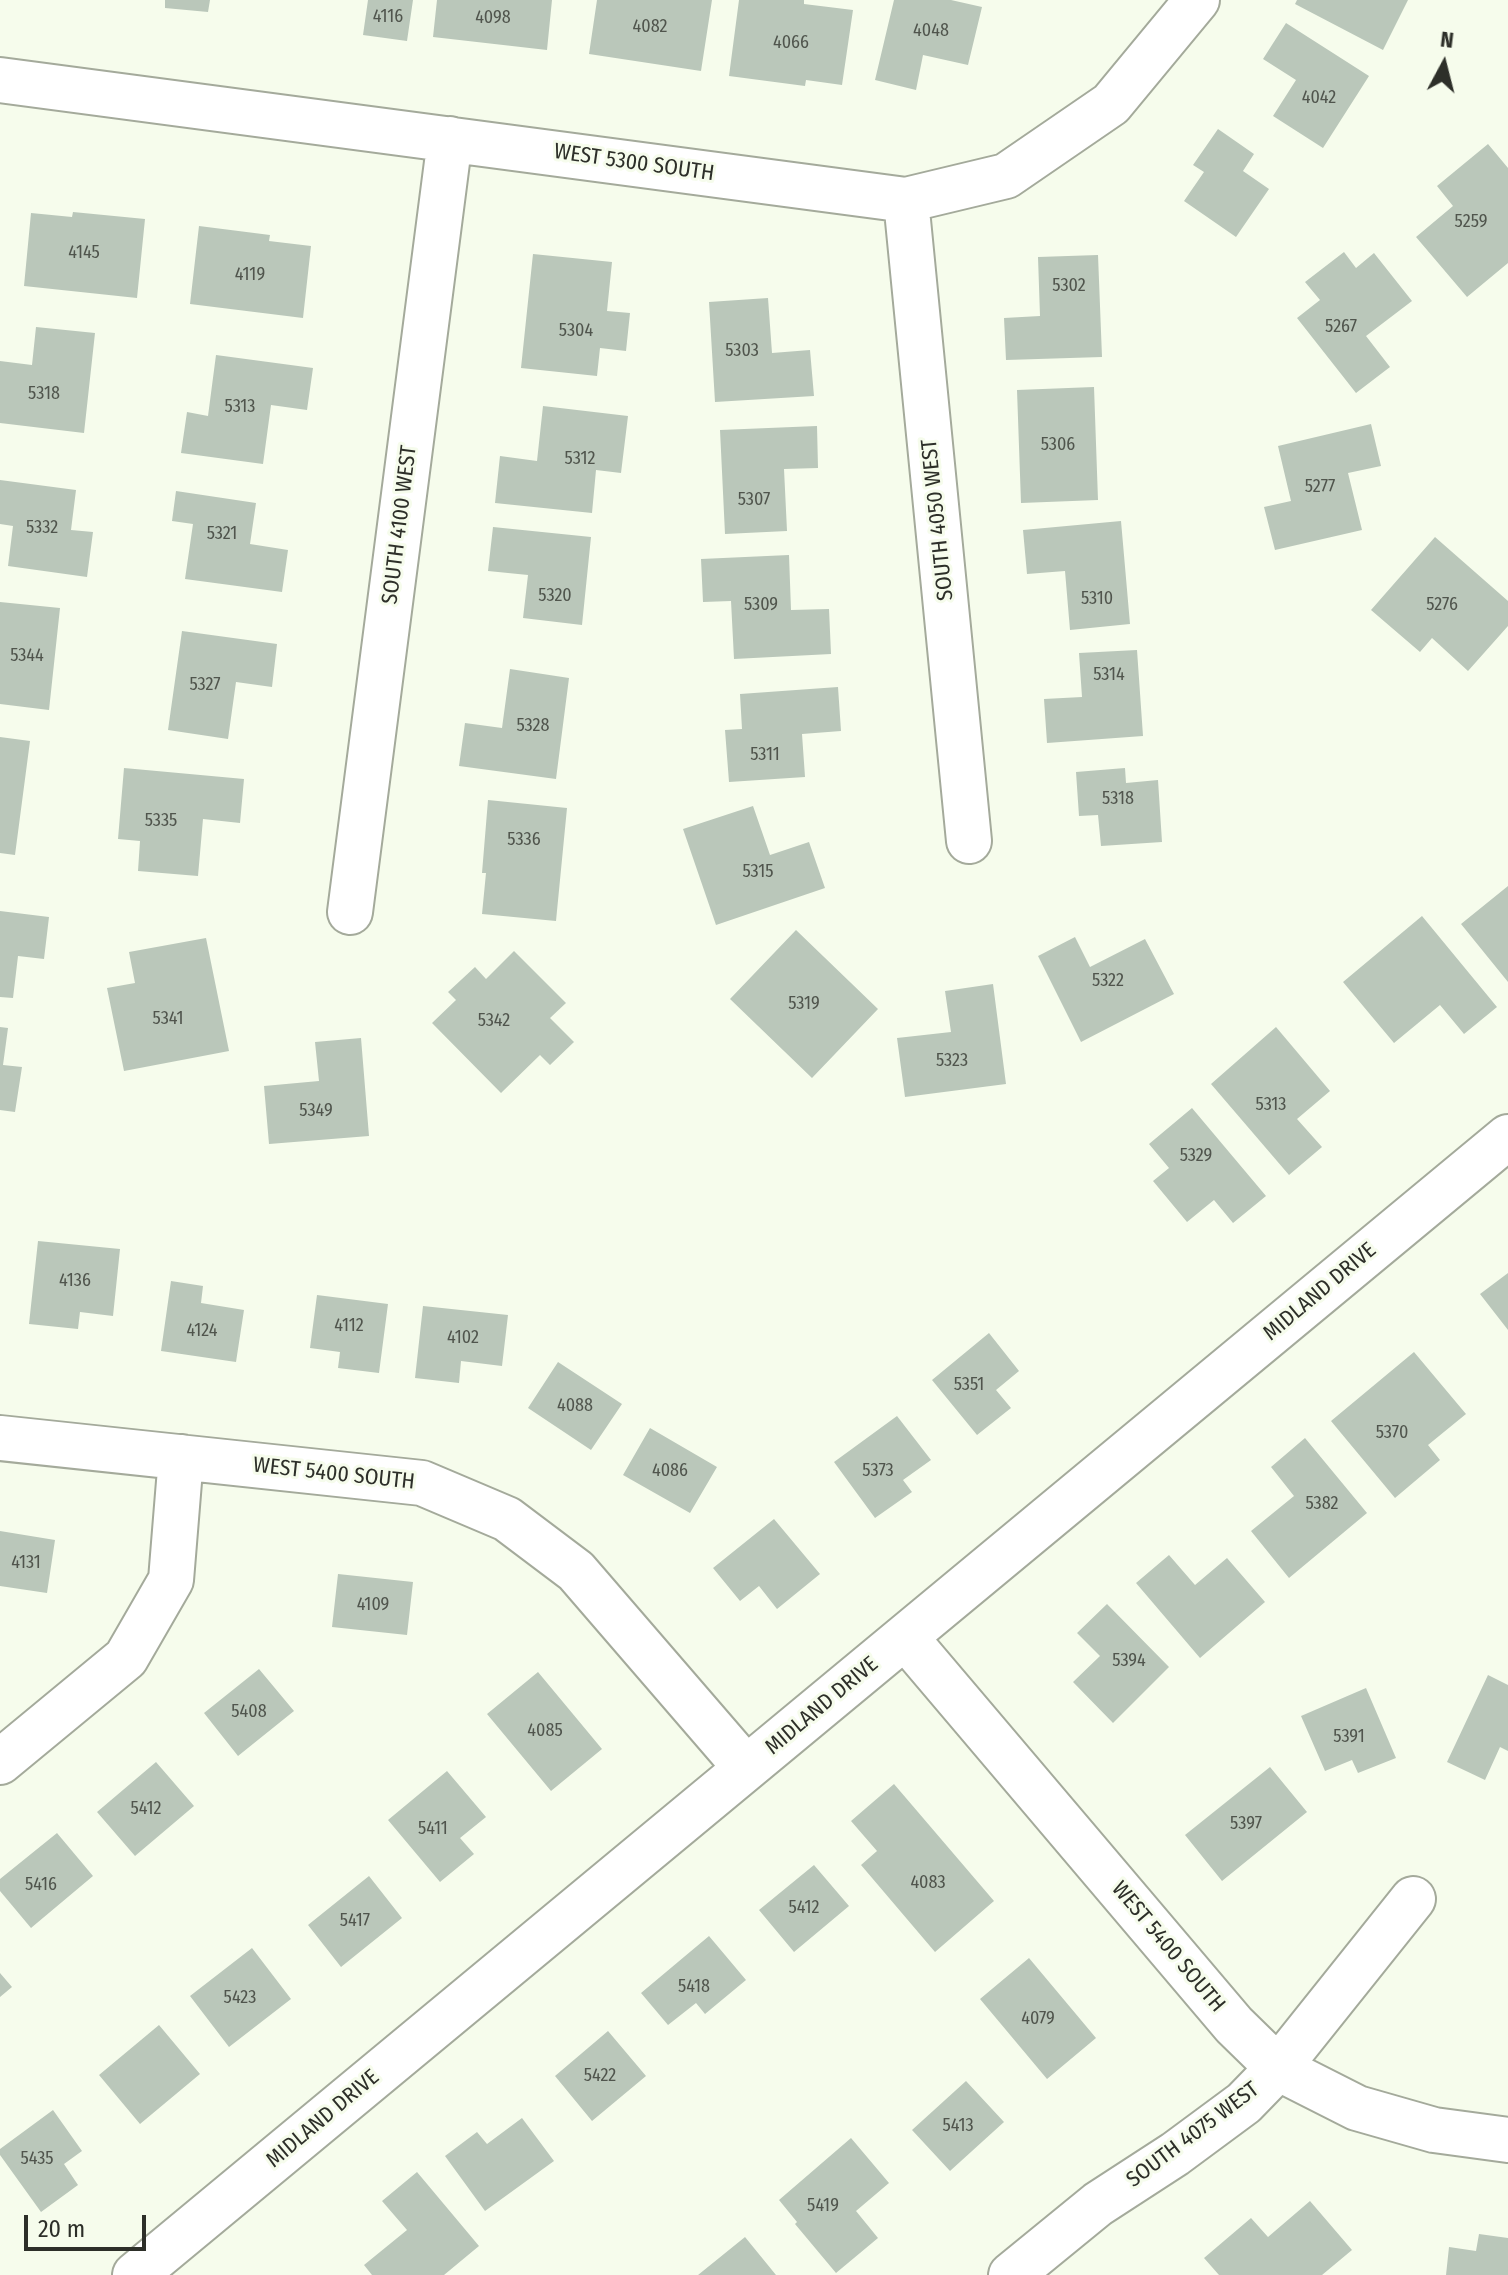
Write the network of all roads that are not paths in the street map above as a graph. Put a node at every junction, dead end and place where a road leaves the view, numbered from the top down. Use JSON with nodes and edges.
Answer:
{"nodes":[{"id":1,"x":1197,"y":0,"type":"edge"},
{"id":2,"x":0,"y":80,"type":"edge"},
{"id":3,"x":450,"y":139,"type":"junction"},
{"id":4,"x":906,"y":200,"type":"junction"},
{"id":5,"x":969,"y":841,"type":"dead end"},
{"id":6,"x":350,"y":912,"type":"dead end"},
{"id":7,"x":1508,"y":1137,"type":"edge"},
{"id":8,"x":0,"y":1438,"type":"edge"},
{"id":9,"x":181,"y":1457,"type":"junction"},
{"id":10,"x":905,"y":1637,"type":"junction"},
{"id":11,"x":0,"y":1762,"type":"edge"},
{"id":12,"x":746,"y":1768,"type":"junction"},
{"id":13,"x":1413,"y":1899,"type":"dead end"},
{"id":14,"x":1278,"y":2068,"type":"junction"},
{"id":15,"x":1508,"y":2140,"type":"edge"},
{"id":16,"x":135,"y":2275,"type":"edge"},
{"id":17,"x":1011,"y":2275,"type":"edge"}],
"edges":[{"from":1,"to":4,"type":"street","name":"WEST 5300 SOUTH"},
{"from":2,"to":3,"type":"street","name":"WEST 5300 SOUTH"},
{"from":3,"to":4,"type":"street","name":"WEST 5300 SOUTH"},
{"from":3,"to":6,"type":"street","name":"SOUTH 4100 WEST"},
{"from":4,"to":5,"type":"street","name":"SOUTH 4050 WEST"},
{"from":7,"to":10,"type":"street","name":"MIDLAND DRIVE"},
{"from":8,"to":9,"type":"street","name":"WEST 5400 SOUTH"},
{"from":9,"to":11,"type":"street"},
{"from":9,"to":12,"type":"street","name":"WEST 5400 SOUTH"},
{"from":10,"to":12,"type":"street","name":"MIDLAND DRIVE"},
{"from":10,"to":14,"type":"street","name":"WEST 5400 SOUTH"},
{"from":12,"to":16,"type":"street","name":"MIDLAND DRIVE"},
{"from":13,"to":14,"type":"street","name":"SOUTH 4075 WEST"},
{"from":14,"to":15,"type":"street","name":"WEST 5400 SOUTH"},
{"from":14,"to":17,"type":"street","name":"SOUTH 4075 WEST"}]}
